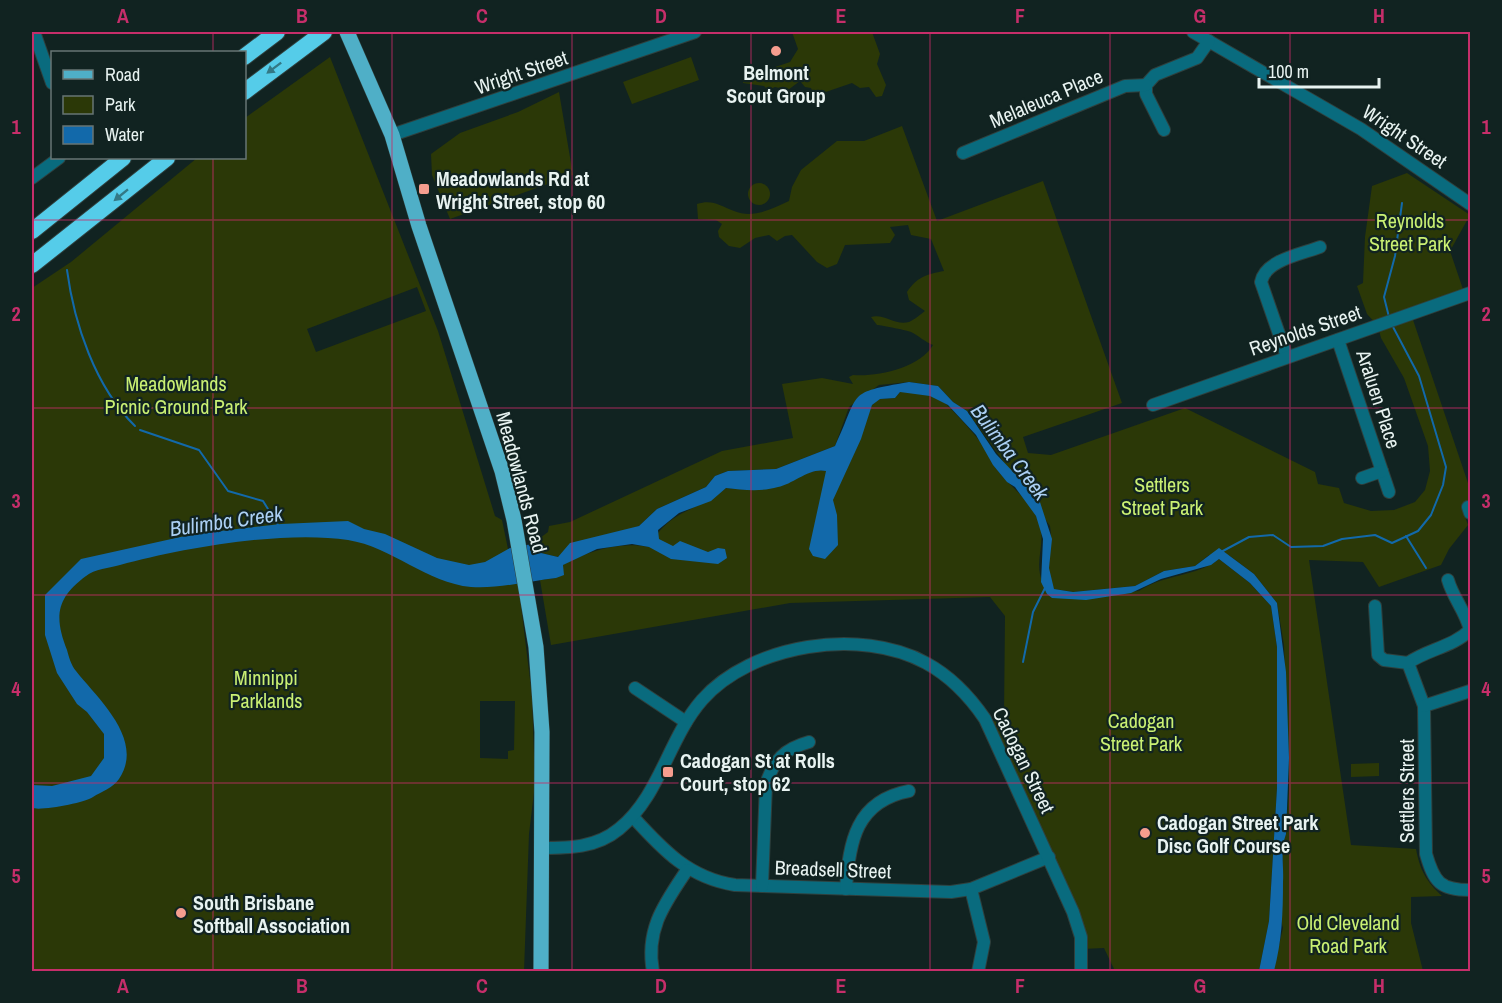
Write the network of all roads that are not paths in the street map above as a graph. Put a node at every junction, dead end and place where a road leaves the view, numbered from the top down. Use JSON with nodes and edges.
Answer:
{"nodes":[{"id":1,"x":34,"y":32,"type":"edge"},
{"id":2,"x":277,"y":32,"type":"edge"},
{"id":3,"x":324,"y":32,"type":"edge"},
{"id":4,"x":347,"y":32,"type":"edge"},
{"id":5,"x":695,"y":32,"type":"edge"},
{"id":6,"x":1193,"y":32,"type":"edge"},
{"id":7,"x":1209,"y":41,"type":"junction"},
{"id":8,"x":246,"y":55,"type":"edge"},
{"id":9,"x":51,"y":79,"type":"edge"},
{"id":10,"x":1146,"y":86,"type":"junction"},
{"id":11,"x":246,"y":90,"type":"edge"},
{"id":12,"x":1164,"y":130,"type":"dead end"},
{"id":13,"x":392,"y":135,"type":"junction"},
{"id":14,"x":963,"y":153,"type":"dead end"},
{"id":15,"x":59,"y":159,"type":"edge"},
{"id":16,"x":122,"y":159,"type":"edge"},
{"id":17,"x":165,"y":159,"type":"edge"},
{"id":18,"x":32,"y":178,"type":"edge"},
{"id":19,"x":1470,"y":204,"type":"edge"},
{"id":20,"x":32,"y":231,"type":"edge"},
{"id":21,"x":1320,"y":247,"type":"dead end"},
{"id":22,"x":32,"y":265,"type":"edge"},
{"id":23,"x":1470,"y":293,"type":"edge"},
{"id":24,"x":1338,"y":340,"type":"junction"},
{"id":25,"x":1287,"y":357,"type":"junction"},
{"id":26,"x":1153,"y":405,"type":"dead end"},
{"id":27,"x":1382,"y":471,"type":"junction"},
{"id":28,"x":1362,"y":478,"type":"dead end"},
{"id":29,"x":1389,"y":492,"type":"dead end"},
{"id":30,"x":1448,"y":580,"type":"dead end"},
{"id":31,"x":1375,"y":606,"type":"dead end"},
{"id":32,"x":1470,"y":630,"type":"edge"},
{"id":33,"x":1408,"y":663,"type":"junction"},
{"id":34,"x":635,"y":688,"type":"dead end"},
{"id":35,"x":1470,"y":691,"type":"edge"},
{"id":36,"x":1424,"y":706,"type":"junction"},
{"id":37,"x":686,"y":722,"type":"junction"},
{"id":38,"x":809,"y":742,"type":"dead end"},
{"id":39,"x":909,"y":791,"type":"dead end"},
{"id":40,"x":633,"y":817,"type":"junction"},
{"id":41,"x":541,"y":848,"type":"junction"},
{"id":42,"x":1048,"y":857,"type":"junction"},
{"id":43,"x":687,"y":870,"type":"junction"},
{"id":44,"x":762,"y":886,"type":"junction"},
{"id":45,"x":846,"y":889,"type":"junction"},
{"id":46,"x":971,"y":889,"type":"junction"},
{"id":47,"x":1470,"y":890,"type":"edge"},
{"id":48,"x":541,"y":969,"type":"edge"},
{"id":49,"x":653,"y":972,"type":"edge"},
{"id":50,"x":978,"y":972,"type":"edge"},
{"id":51,"x":1080,"y":972,"type":"edge"}],
"edges":[{"from":1,"to":9,"type":"street"},
{"from":2,"to":8,"type":"highway"},
{"from":3,"to":11,"type":"highway","one_way":true},
{"from":4,"to":13,"type":"main road","name":"Meadowlands Road"},
{"from":5,"to":13,"type":"street","name":"Wright Street"},
{"from":6,"to":7,"type":"street","name":"Wright Street"},
{"from":7,"to":10,"type":"street"},
{"from":7,"to":19,"type":"street","name":"Wright Street"},
{"from":10,"to":12,"type":"street"},
{"from":10,"to":14,"type":"street","name":"Melaleuca Place"},
{"from":13,"to":41,"type":"main road","name":"Meadowlands Road"},
{"from":15,"to":18,"type":"street"},
{"from":16,"to":20,"type":"highway"},
{"from":17,"to":22,"type":"highway","one_way":true},
{"from":21,"to":25,"type":"street"},
{"from":23,"to":24,"type":"street","name":"Reynolds Street"},
{"from":24,"to":25,"type":"street","name":"Reynolds Street"},
{"from":24,"to":27,"type":"street","name":"Araluen Place"},
{"from":25,"to":26,"type":"street","name":"Reynolds Street"},
{"from":27,"to":28,"type":"street","name":"Araluen Place"},
{"from":27,"to":29,"type":"street","name":"Araluen Place"},
{"from":30,"to":32,"type":"street"},
{"from":31,"to":33,"type":"street"},
{"from":32,"to":33,"type":"street"},
{"from":33,"to":36,"type":"street","name":"Settlers Street"},
{"from":34,"to":37,"type":"street"},
{"from":35,"to":36,"type":"street"},
{"from":36,"to":47,"type":"street","name":"Settlers Street"},
{"from":37,"to":40,"type":"street","name":"Cadogan Street"},
{"from":37,"to":42,"type":"street","name":"Cadogan Street"},
{"from":38,"to":44,"type":"street"},
{"from":39,"to":45,"type":"street"},
{"from":40,"to":41,"type":"street","name":"Cadogan Street"},
{"from":40,"to":43,"type":"street","name":"Breadsell Street"},
{"from":41,"to":48,"type":"main road","name":"Meadowlands Road"},
{"from":42,"to":46,"type":"street","name":"Breadsell Street"},
{"from":42,"to":51,"type":"street","name":"Cadogan Street"},
{"from":43,"to":44,"type":"street","name":"Breadsell Street"},
{"from":43,"to":49,"type":"street"},
{"from":44,"to":45,"type":"street","name":"Breadsell Street"},
{"from":45,"to":46,"type":"street","name":"Breadsell Street"},
{"from":46,"to":50,"type":"street"}]}
